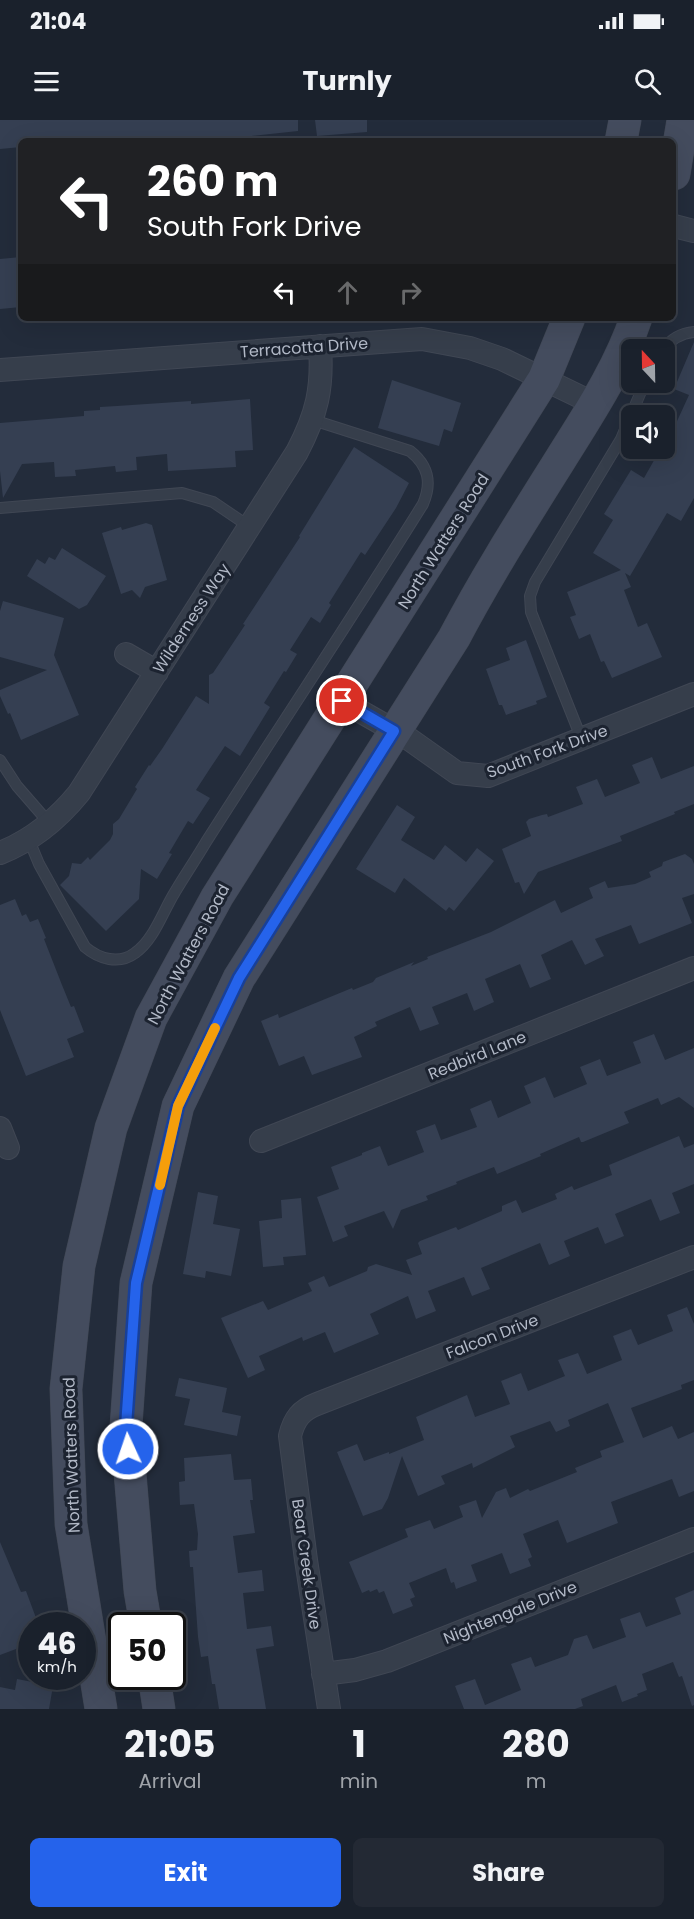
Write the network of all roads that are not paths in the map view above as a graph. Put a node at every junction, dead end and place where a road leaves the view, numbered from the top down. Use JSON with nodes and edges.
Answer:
{"nodes":[{"id":1,"x":625,"y":120,"type":"edge"},
{"id":2,"x":683,"y":120,"type":"edge"},
{"id":3,"x":622,"y":138,"type":"edge"},
{"id":4,"x":676,"y":162,"type":"edge"},
{"id":5,"x":676,"y":226,"type":"edge"},
{"id":6,"x":694,"y":231,"type":"edge"},
{"id":7,"x":567,"y":321,"type":"edge"},
{"id":8,"x":635,"y":321,"type":"edge"},
{"id":9,"x":694,"y":332,"type":"edge"},
{"id":10,"x":673,"y":339,"type":"edge"},
{"id":11,"x":320,"y":346,"type":"junction"},
{"id":12,"x":0,"y":370,"type":"edge"},
{"id":13,"x":544,"y":380,"type":"junction"},
{"id":14,"x":640,"y":393,"type":"edge"},
{"id":15,"x":595,"y":404,"type":"junction"},
{"id":16,"x":312,"y":420,"type":"junction"},
{"id":17,"x":0,"y":508,"type":"edge"},
{"id":18,"x":250,"y":527,"type":"junction"},
{"id":19,"x":126,"y":654,"type":"dead end"},
{"id":20,"x":157,"y":672,"type":"junction"},
{"id":21,"x":694,"y":694,"type":"edge"},
{"id":22,"x":342,"y":701,"type":"junction"},
{"id":23,"x":394,"y":731,"type":"junction"},
{"id":24,"x":582,"y":740,"type":"junction"},
{"id":25,"x":0,"y":760,"type":"edge"},
{"id":26,"x":50,"y":824,"type":"junction"},
{"id":27,"x":29,"y":840,"type":"junction"},
{"id":28,"x":0,"y":853,"type":"edge"},
{"id":29,"x":694,"y":968,"type":"edge"},
{"id":30,"x":261,"y":1141,"type":"dead end"},
{"id":31,"x":694,"y":1257,"type":"edge"},
{"id":32,"x":295,"y":1420,"type":"joint"},
{"id":33,"x":694,"y":1539,"type":"edge"},
{"id":34,"x":144,"y":1612,"type":"edge"},
{"id":35,"x":323,"y":1674,"type":"junction"},
{"id":36,"x":156,"y":1690,"type":"edge"},
{"id":37,"x":101,"y":1709,"type":"edge"},
{"id":38,"x":159,"y":1709,"type":"edge"},
{"id":39,"x":328,"y":1709,"type":"edge"}],
"edges":[{"from":1,"to":3,"type":"main road"},
{"from":2,"to":4,"type":"main road"},
{"from":5,"to":6,"type":"street"},
{"from":7,"to":13,"type":"main road","name":"North Watters Road"},
{"from":8,"to":15,"type":"main road"},
{"from":9,"to":10,"type":"lane"},
{"from":11,"to":12,"type":"street","name":"Terracotta Drive"},
{"from":11,"to":13,"type":"street","name":"Terracotta Drive"},
{"from":11,"to":16,"type":"street","name":"Wilderness Way"},
{"from":13,"to":15,"type":"street","name":"Terracotta Drive"},
{"from":13,"to":22,"type":"main road","name":"North Watters Road"},
{"from":14,"to":24,"type":"lane"},
{"from":15,"to":23,"type":"main road"},
{"from":16,"to":18,"type":"street","name":"Wilderness Way"},
{"from":16,"to":27,"type":"lane"},
{"from":17,"to":18,"type":"lane"},
{"from":18,"to":20,"type":"street","name":"Wilderness Way"},
{"from":19,"to":20,"type":"street"},
{"from":20,"to":26,"type":"street","name":"Wilderness Way"},
{"from":21,"to":24,"type":"street","name":"South Fork Drive"},
{"from":22,"to":23,"type":"street","name":"South Fork Drive"},
{"from":22,"to":37,"type":"main road","name":"North Watters Road"},
{"from":23,"to":24,"type":"street","name":"South Fork Drive"},
{"from":23,"to":34,"type":"main road"},
{"from":25,"to":26,"type":"lane"},
{"from":26,"to":27,"type":"street","name":"Wilderness Way"},
{"from":27,"to":28,"type":"street","name":"Wilderness Way"},
{"from":29,"to":30,"type":"street","name":"Redbird Lane"},
{"from":31,"to":32,"type":"street","name":"Falcon Drive"},
{"from":32,"to":35,"type":"street","name":"Bear Creek Drive"},
{"from":33,"to":35,"type":"street","name":"Nightengale Drive"},
{"from":35,"to":39,"type":"street","name":"Bear Creek Drive"},
{"from":36,"to":38,"type":"main road"}]}
